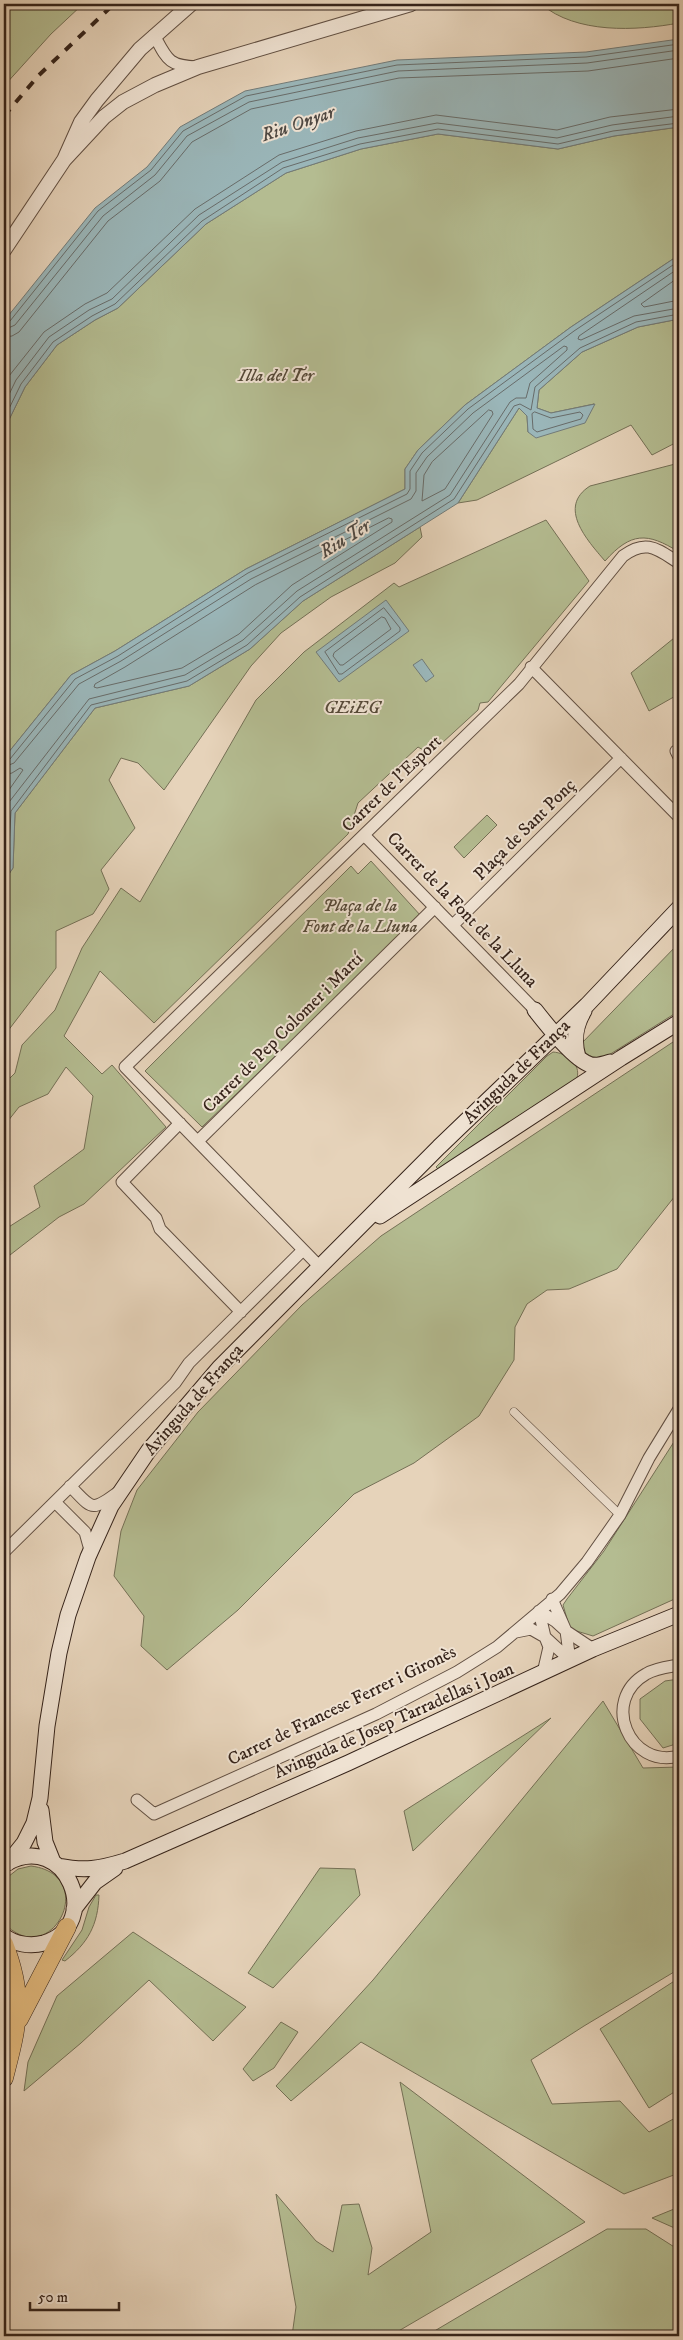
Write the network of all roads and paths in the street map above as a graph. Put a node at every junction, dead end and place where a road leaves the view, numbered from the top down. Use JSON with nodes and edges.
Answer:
{"nodes":[{"id":1,"x":190,"y":4,"type":"edge"},
{"id":2,"x":411,"y":4,"type":"edge"},
{"id":3,"x":154,"y":35,"type":"junction"},
{"id":4,"x":198,"y":67,"type":"junction"},
{"id":5,"x":64,"y":160,"type":"junction"},
{"id":6,"x":4,"y":250,"type":"edge"},
{"id":7,"x":679,"y":563,"type":"edge"},
{"id":8,"x":531,"y":668,"type":"junction"},
{"id":9,"x":622,"y":758,"type":"junction"},
{"id":10,"x":679,"y":817,"type":"edge"},
{"id":11,"x":364,"y":835,"type":"junction"},
{"id":12,"x":435,"y":907,"type":"junction"},
{"id":13,"x":679,"y":908,"type":"edge"},
{"id":14,"x":453,"y":925,"type":"junction"},
{"id":15,"x":587,"y":1005,"type":"junction"},
{"id":16,"x":535,"y":1010,"type":"junction"},
{"id":17,"x":679,"y":1022,"type":"edge"},
{"id":18,"x":555,"y":1035,"type":"junction"},
{"id":19,"x":578,"y":1056,"type":"junction"},
{"id":20,"x":621,"y":1058,"type":"junction"},
{"id":21,"x":180,"y":1124,"type":"junction"},
{"id":22,"x":198,"y":1141,"type":"junction"},
{"id":23,"x":352,"y":1235,"type":"junction"},
{"id":24,"x":303,"y":1250,"type":"junction"},
{"id":25,"x":320,"y":1267,"type":"junction"},
{"id":26,"x":241,"y":1312,"type":"junction"},
{"id":27,"x":679,"y":1409,"type":"edge"},
{"id":28,"x":514,"y":1412,"type":"dead end"},
{"id":29,"x":70,"y":1486,"type":"junction"},
{"id":30,"x":122,"y":1489,"type":"junction"},
{"id":31,"x":55,"y":1502,"type":"junction"},
{"id":32,"x":620,"y":1515,"type":"junction"},
{"id":33,"x":90,"y":1550,"type":"junction"},
{"id":34,"x":4,"y":1552,"type":"edge"},
{"id":35,"x":552,"y":1600,"type":"junction"},
{"id":36,"x":539,"y":1611,"type":"junction"},
{"id":37,"x":679,"y":1614,"type":"edge"},
{"id":38,"x":566,"y":1631,"type":"junction"},
{"id":39,"x":514,"y":1633,"type":"junction"},
{"id":40,"x":545,"y":1637,"type":"junction"},
{"id":41,"x":593,"y":1649,"type":"junction"},
{"id":42,"x":570,"y":1660,"type":"junction"},
{"id":43,"x":679,"y":1665,"type":"edge"},
{"id":44,"x":543,"y":1673,"type":"junction"},
{"id":45,"x":679,"y":1756,"type":"edge"},
{"id":46,"x":40,"y":1798,"type":"junction"},
{"id":47,"x":137,"y":1800,"type":"dead end"},
{"id":48,"x":125,"y":1861,"type":"junction"},
{"id":49,"x":6,"y":1864,"type":"edge"},
{"id":50,"x":55,"y":1864,"type":"junction"},
{"id":51,"x":74,"y":1910,"type":"junction"},
{"id":52,"x":67,"y":1927,"type":"junction"},
{"id":53,"x":4,"y":1936,"type":"edge"},
{"id":54,"x":4,"y":1944,"type":"edge"},
{"id":55,"x":17,"y":2022,"type":"junction"},
{"id":56,"x":4,"y":2078,"type":"edge"}],
"edges":[{"from":1,"to":3,"type":"street"},
{"from":2,"to":4,"type":"street"},
{"from":3,"to":4,"type":"street"},
{"from":3,"to":5,"type":"street"},
{"from":4,"to":5,"type":"street"},
{"from":5,"to":6,"type":"street"},
{"from":7,"to":8,"type":"street","name":"Carrer de l'Esport"},
{"from":8,"to":9,"type":"street"},
{"from":8,"to":11,"type":"street","name":"Carrer de l'Esport"},
{"from":9,"to":10,"type":"street"},
{"from":9,"to":14,"type":"street","name":"Plaça de Sant Ponç"},
{"from":11,"to":12,"type":"street","name":"Carrer de la Font de la Lluna"},
{"from":11,"to":21,"type":"street","name":"Carrer de l'Esport"},
{"from":12,"to":14,"type":"street","name":"Carrer de la Font de la Lluna"},
{"from":12,"to":22,"type":"street","name":"Carrer de Pep Colomer i Martí"},
{"from":13,"to":15,"type":"main road","name":"Avinguda de França"},
{"from":14,"to":16,"type":"street","name":"Carrer de la Font de la Lluna"},
{"from":15,"to":16,"type":"main road"},
{"from":15,"to":18,"type":"main road","name":"Avinguda de França"},
{"from":15,"to":19,"type":"main road"},
{"from":16,"to":18,"type":"main road"},
{"from":17,"to":20,"type":"main road","name":"Avinguda de França"},
{"from":18,"to":19,"type":"main road"},
{"from":18,"to":23,"type":"main road","name":"Avinguda de França"},
{"from":19,"to":20,"type":"main road"},
{"from":20,"to":23,"type":"main road","name":"Avinguda de França"},
{"from":21,"to":22,"type":"street"},
{"from":21,"to":26,"type":"street"},
{"from":22,"to":24,"type":"street"},
{"from":23,"to":25,"type":"main road","name":"Avinguda de França"},
{"from":24,"to":25,"type":"street"},
{"from":24,"to":26,"type":"street"},
{"from":25,"to":30,"type":"main road","name":"Avinguda de França"},
{"from":26,"to":29,"type":"street"},
{"from":27,"to":32,"type":"street","name":"Carrer de Francesc Ferrer i Gironès"},
{"from":28,"to":32,"type":"street"},
{"from":29,"to":30,"type":"street"},
{"from":29,"to":31,"type":"street"},
{"from":30,"to":33,"type":"main road","name":"Avinguda de França"},
{"from":31,"to":33,"type":"street"},
{"from":31,"to":34,"type":"street"},
{"from":32,"to":35,"type":"street","name":"Carrer de Francesc Ferrer i Gironès"},
{"from":33,"to":46,"type":"main road","name":"Avinguda de França"},
{"from":35,"to":36,"type":"street","name":"Carrer de Francesc Ferrer i Gironès"},
{"from":35,"to":38,"type":"street"},
{"from":36,"to":38,"type":"street"},
{"from":36,"to":39,"type":"street","name":"Carrer de Francesc Ferrer i Gironès"},
{"from":36,"to":40,"type":"street"},
{"from":37,"to":41,"type":"main road","name":"Avinguda de Josep Tarradellas i Joan"},
{"from":38,"to":41,"type":"street"},
{"from":38,"to":42,"type":"street"},
{"from":39,"to":40,"type":"street"},
{"from":39,"to":47,"type":"street","name":"Carrer de Francesc Ferrer i Gironès"},
{"from":40,"to":42,"type":"street"},
{"from":40,"to":44,"type":"street"},
{"from":41,"to":42,"type":"main road","name":"Avinguda de Josep Tarradellas i Joan"},
{"from":42,"to":44,"type":"main road","name":"Avinguda de Josep Tarradellas i Joan"},
{"from":43,"to":45,"type":"street"},
{"from":44,"to":48,"type":"main road","name":"Avinguda de Josep Tarradellas i Joan"},
{"from":46,"to":49,"type":"main road","name":"Avinguda de França"},
{"from":46,"to":50,"type":"main road","name":"Avinguda de França"},
{"from":48,"to":50,"type":"main road","name":"Avinguda de Josep Tarradellas i Joan"},
{"from":48,"to":51,"type":"main road","name":"Avinguda de Josep Tarradellas i Joan"},
{"from":49,"to":50,"type":"main road","name":"Avinguda de Josep Tarradellas i Joan"},
{"from":50,"to":51,"type":"main road","name":"Avinguda de França"},
{"from":51,"to":52,"type":"main road"},
{"from":52,"to":53,"type":"main road"},
{"from":52,"to":55,"type":"main road"},
{"from":54,"to":55,"type":"main road"},
{"from":55,"to":56,"type":"main road"}]}
